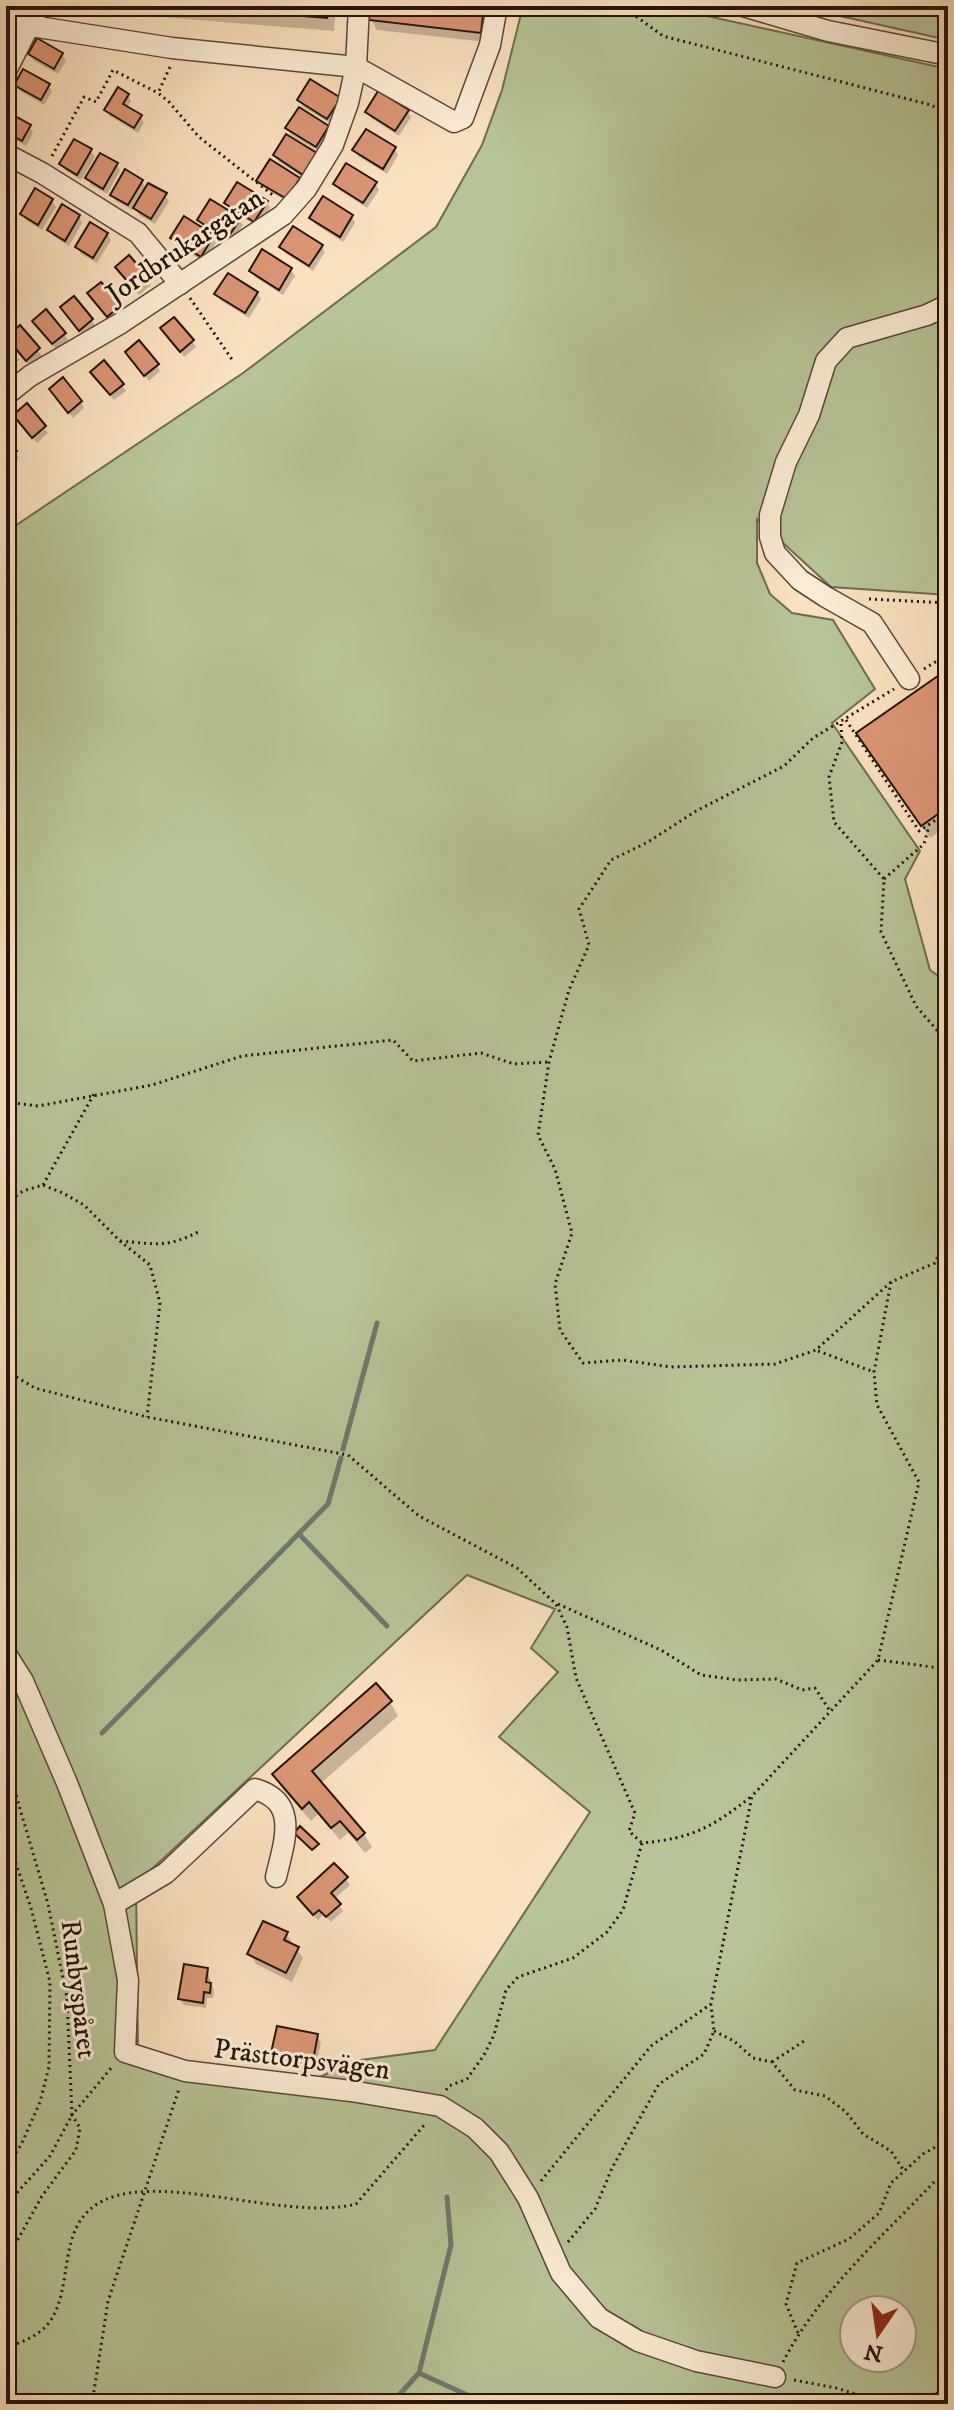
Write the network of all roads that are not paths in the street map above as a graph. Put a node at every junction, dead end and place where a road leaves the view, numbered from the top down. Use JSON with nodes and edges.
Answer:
{"nodes":[{"id":1,"x":39,"y":6,"type":"edge"},
{"id":2,"x":359,"y":6,"type":"edge"},
{"id":3,"x":497,"y":6,"type":"edge"},
{"id":4,"x":743,"y":6,"type":"edge"},
{"id":5,"x":6,"y":22,"type":"edge"},
{"id":6,"x":30,"y":26,"type":"junction"},
{"id":7,"x":948,"y":55,"type":"edge"},
{"id":8,"x":356,"y":67,"type":"junction"},
{"id":9,"x":6,"y":71,"type":"edge"},
{"id":10,"x":6,"y":154,"type":"edge"},
{"id":11,"x":180,"y":284,"type":"junction"},
{"id":12,"x":948,"y":305,"type":"edge"},
{"id":13,"x":6,"y":395,"type":"edge"},
{"id":14,"x":909,"y":679,"type":"road end"},
{"id":15,"x":6,"y":1654,"type":"edge"},
{"id":16,"x":276,"y":1877,"type":"dead end"},
{"id":17,"x":114,"y":1904,"type":"junction"},
{"id":18,"x":775,"y":2377,"type":"road end"}],
"edges":[{"from":1,"to":6,"type":"street"},
{"from":2,"to":8,"type":"street","name":"Jordbrukargatan"},
{"from":3,"to":8,"type":"street"},
{"from":4,"to":7,"type":"street"},
{"from":5,"to":6,"type":"street"},
{"from":6,"to":8,"type":"street"},
{"from":6,"to":9,"type":"street"},
{"from":8,"to":11,"type":"street","name":"Jordbrukargatan"},
{"from":10,"to":11,"type":"street"},
{"from":11,"to":13,"type":"street","name":"Jordbrukargatan"},
{"from":12,"to":14,"type":"street"},
{"from":15,"to":17,"type":"street"},
{"from":16,"to":17,"type":"street"},
{"from":17,"to":18,"type":"street","name":"Prästtorpsvägen"}]}
